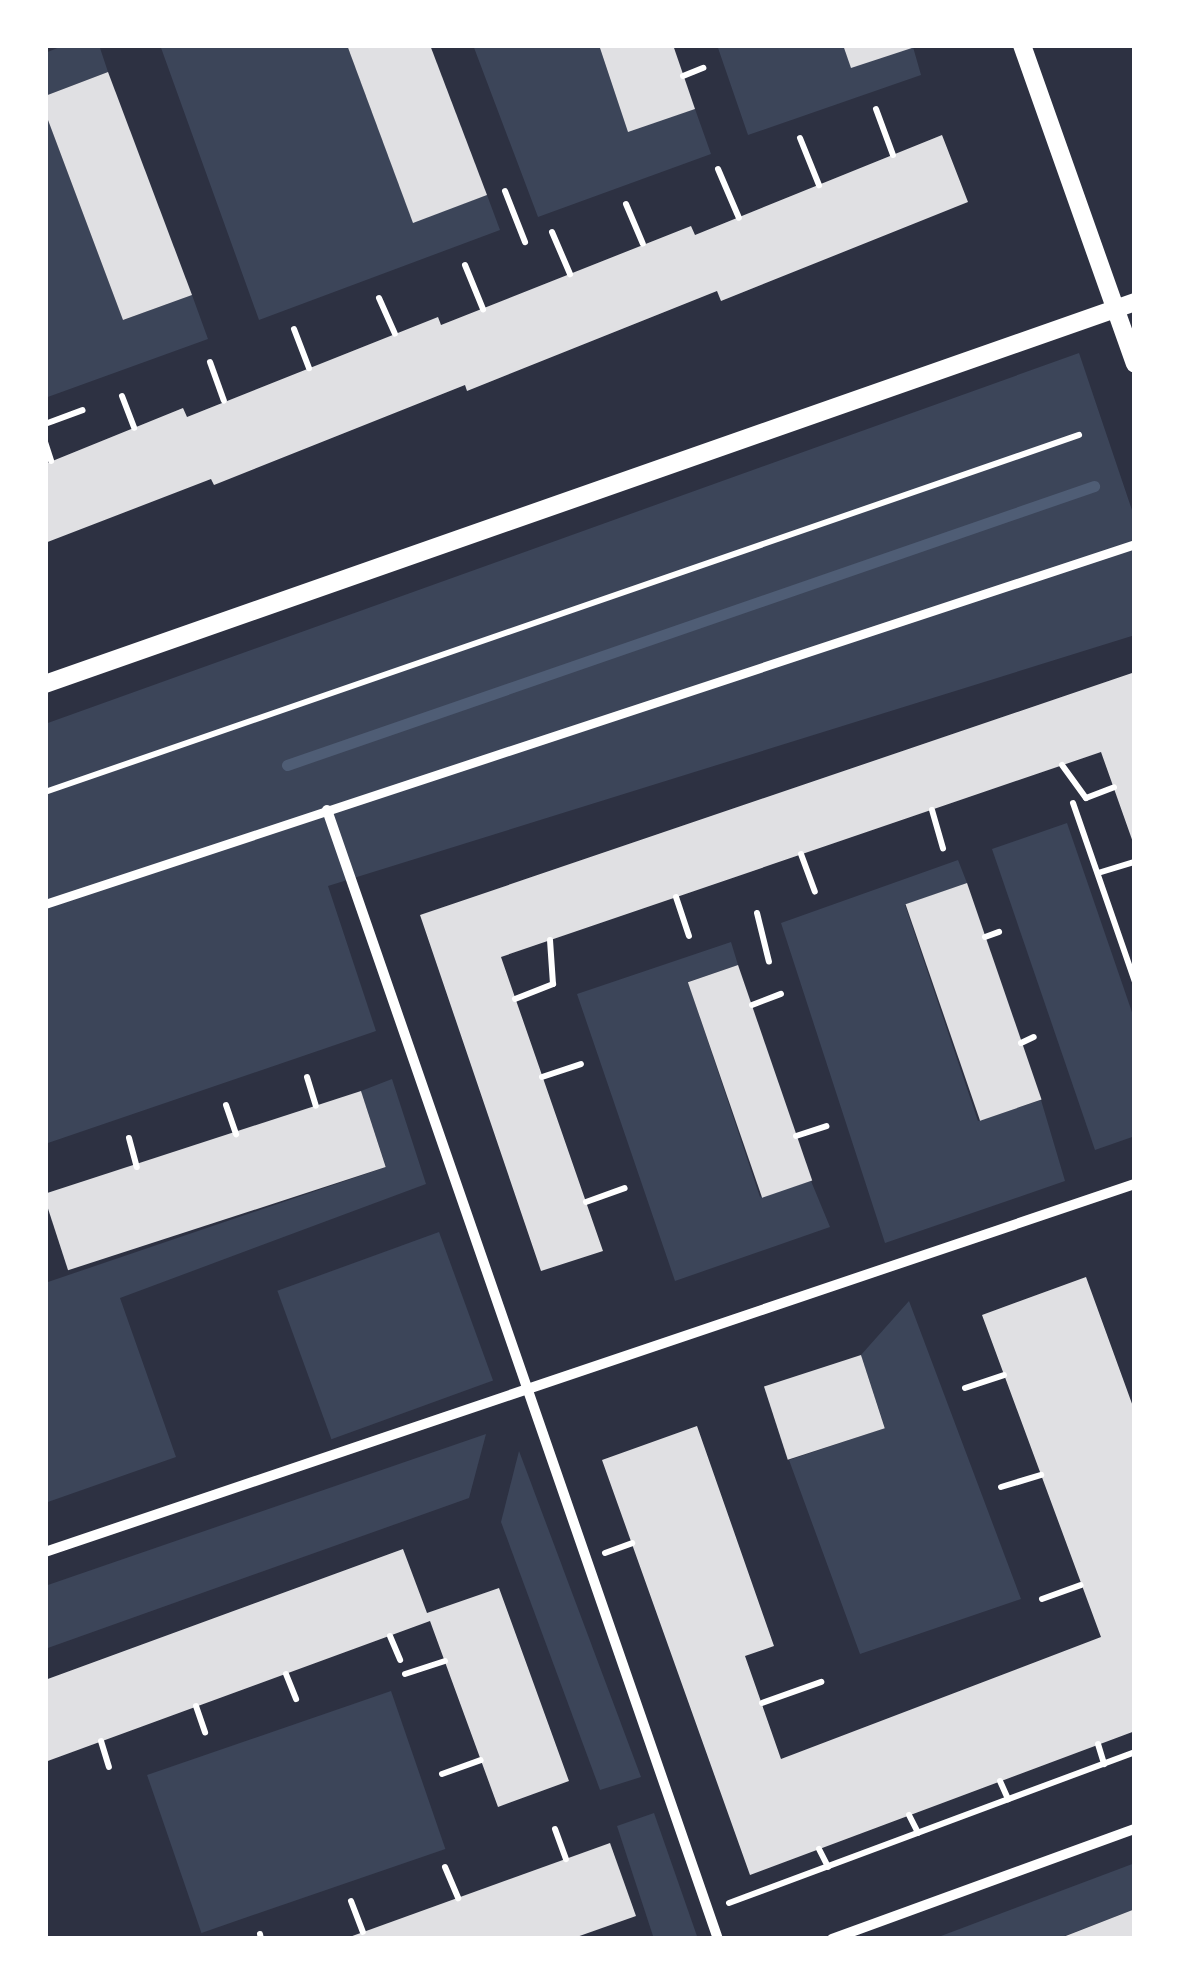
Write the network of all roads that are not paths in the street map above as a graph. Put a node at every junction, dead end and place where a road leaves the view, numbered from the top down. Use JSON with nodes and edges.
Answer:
{"nodes":[{"id":1,"x":1022,"y":45,"type":"edge"},
{"id":2,"x":1135,"y":302,"type":"edge"},
{"id":3,"x":1113,"y":309,"type":"junction"},
{"id":4,"x":1135,"y":364,"type":"edge"},
{"id":5,"x":1135,"y":544,"type":"edge"},
{"id":6,"x":45,"y":684,"type":"edge"},
{"id":7,"x":327,"y":810,"type":"junction"},
{"id":8,"x":45,"y":904,"type":"edge"},
{"id":9,"x":1135,"y":1184,"type":"edge"},
{"id":10,"x":528,"y":1392,"type":"junction"},
{"id":11,"x":45,"y":1552,"type":"edge"},
{"id":12,"x":1135,"y":1829,"type":"edge"},
{"id":13,"x":718,"y":1939,"type":"edge"},
{"id":14,"x":832,"y":1939,"type":"edge"}],
"edges":[{"from":1,"to":3,"type":"street"},
{"from":2,"to":3,"type":"street"},
{"from":3,"to":4,"type":"street"},
{"from":3,"to":6,"type":"street"},
{"from":5,"to":7,"type":"street"},
{"from":7,"to":8,"type":"street"},
{"from":7,"to":10,"type":"street"},
{"from":9,"to":10,"type":"street"},
{"from":10,"to":11,"type":"street"},
{"from":10,"to":13,"type":"street"},
{"from":12,"to":14,"type":"street"}]}
